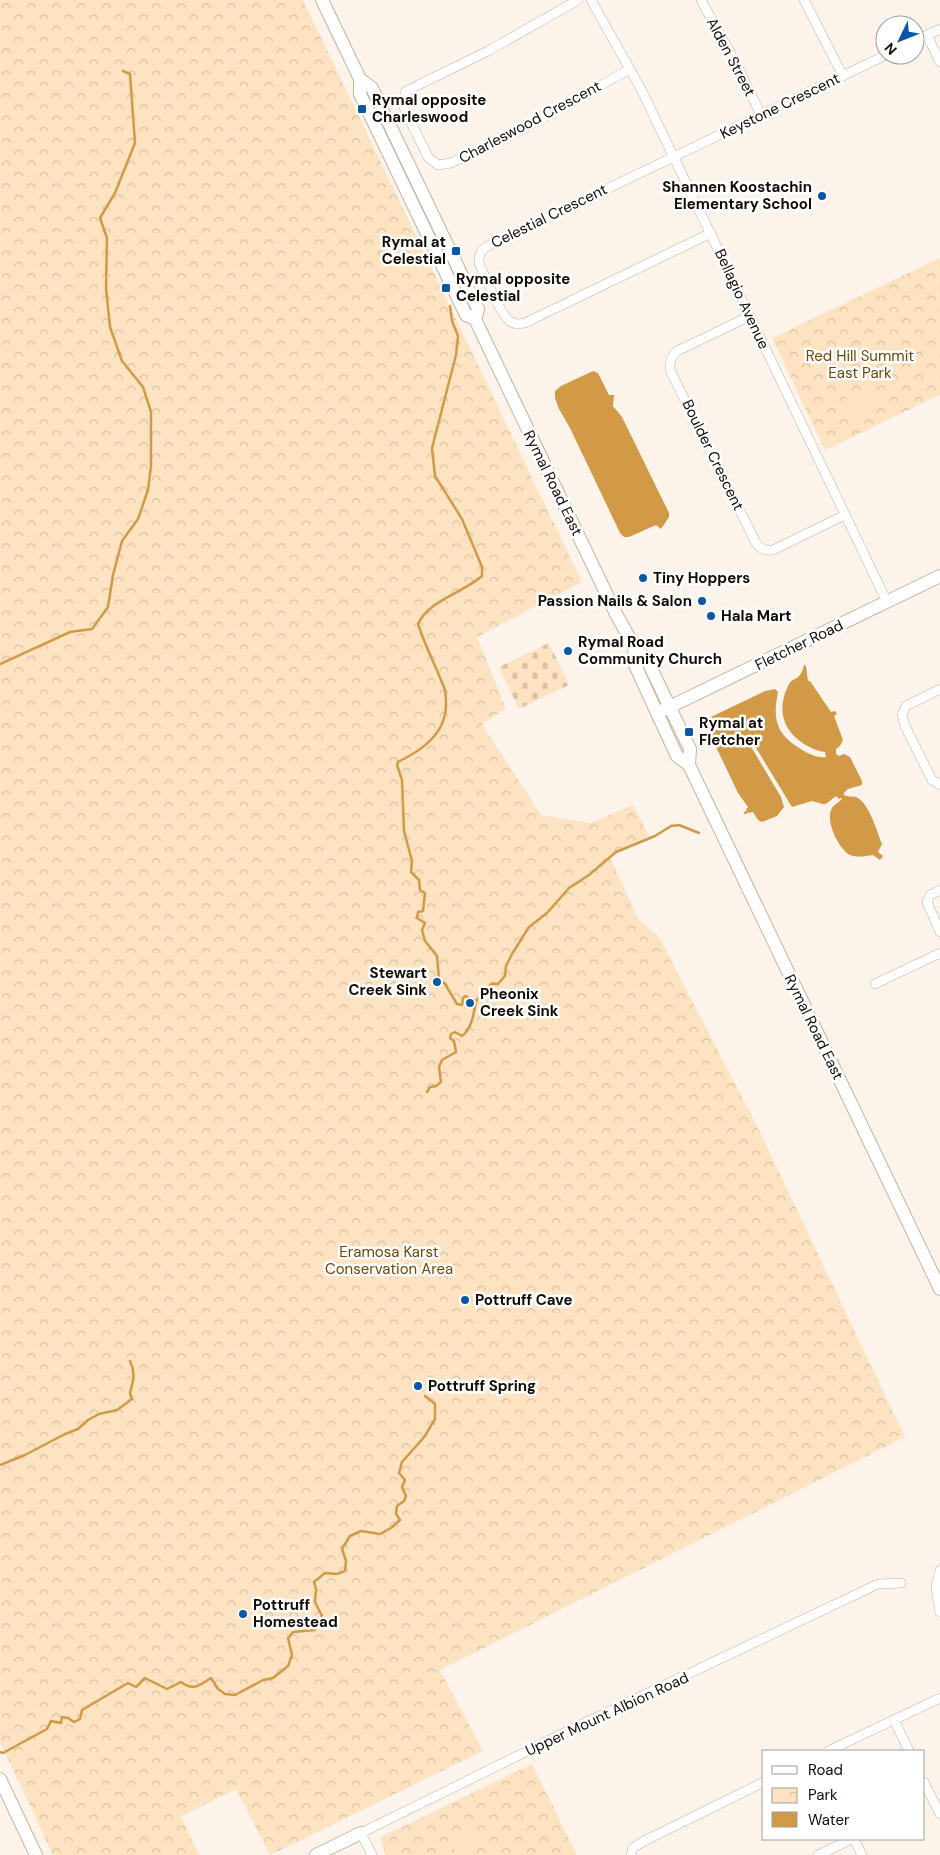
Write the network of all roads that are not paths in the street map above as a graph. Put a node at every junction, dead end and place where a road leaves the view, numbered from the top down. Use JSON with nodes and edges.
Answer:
{"nodes":[{"id":1,"x":322,"y":0,"type":"edge"},
{"id":2,"x":578,"y":0,"type":"edge"},
{"id":3,"x":591,"y":0,"type":"edge"},
{"id":4,"x":701,"y":0,"type":"edge"},
{"id":5,"x":804,"y":0,"type":"edge"},
{"id":6,"x":940,"y":29,"type":"edge"},
{"id":7,"x":927,"y":35,"type":"joint"},
{"id":8,"x":875,"y":60,"type":"edge"},
{"id":9,"x":940,"y":62,"type":"edge"},
{"id":10,"x":630,"y":69,"type":"junction"},
{"id":11,"x":843,"y":76,"type":"junction"},
{"id":12,"x":761,"y":115,"type":"junction"},
{"id":13,"x":674,"y":157,"type":"junction"},
{"id":14,"x":711,"y":233,"type":"junction"},
{"id":15,"x":750,"y":316,"type":"junction"},
{"id":16,"x":845,"y":515,"type":"junction"},
{"id":17,"x":940,"y":576,"type":"edge"},
{"id":18,"x":887,"y":602,"type":"junction"},
{"id":19,"x":634,"y":646,"type":"junction"},
{"id":20,"x":940,"y":689,"type":"edge"},
{"id":21,"x":670,"y":707,"type":"junction"},
{"id":22,"x":657,"y":714,"type":"junction"},
{"id":23,"x":689,"y":765,"type":"junction"},
{"id":24,"x":940,"y":785,"type":"edge"},
{"id":25,"x":940,"y":890,"type":"edge"},
{"id":26,"x":940,"y":932,"type":"edge"},
{"id":27,"x":940,"y":953,"type":"edge"},
{"id":28,"x":875,"y":984,"type":"dead end"},
{"id":29,"x":940,"y":1289,"type":"edge"},
{"id":30,"x":940,"y":1570,"type":"edge"},
{"id":31,"x":901,"y":1583,"type":"dead end"},
{"id":32,"x":940,"y":1612,"type":"edge"},
{"id":33,"x":940,"y":1698,"type":"edge"},
{"id":34,"x":894,"y":1720,"type":"junction"},
{"id":35,"x":830,"y":1750,"type":"edge"},
{"id":36,"x":909,"y":1750,"type":"edge"},
{"id":37,"x":0,"y":1779,"type":"edge"},
{"id":38,"x":762,"y":1783,"type":"edge"},
{"id":39,"x":925,"y":1784,"type":"edge"},
{"id":40,"x":940,"y":1814,"type":"edge"},
{"id":41,"x":361,"y":1833,"type":"junction"},
{"id":42,"x":851,"y":1840,"type":"edge"},
{"id":43,"x":854,"y":1840,"type":"edge"},
{"id":44,"x":36,"y":1855,"type":"edge"},
{"id":45,"x":316,"y":1855,"type":"edge"},
{"id":46,"x":372,"y":1855,"type":"edge"},
{"id":47,"x":631,"y":1855,"type":"edge"},
{"id":48,"x":818,"y":1855,"type":"edge"},
{"id":49,"x":862,"y":1855,"type":"edge"}],
"edges":[{"from":1,"to":19,"type":"main road","name":"Rymal Road East"},
{"from":2,"to":10,"type":"street","name":"Charleswood Crescent"},
{"from":3,"to":10,"type":"street","name":"Bellagio Avenue"},
{"from":4,"to":12,"type":"street","name":"Alden Street"},
{"from":5,"to":11,"type":"street"},
{"from":6,"to":7,"type":"street"},
{"from":7,"to":9,"type":"street"},
{"from":8,"to":11,"type":"street","name":"Keystone Crescent"},
{"from":10,"to":13,"type":"street","name":"Bellagio Avenue"},
{"from":11,"to":12,"type":"street","name":"Keystone Crescent"},
{"from":12,"to":13,"type":"street","name":"Keystone Crescent"},
{"from":13,"to":14,"type":"street","name":"Bellagio Avenue"},
{"from":13,"to":14,"type":"street","name":"Celestial Crescent"},
{"from":14,"to":15,"type":"street","name":"Bellagio Avenue"},
{"from":15,"to":16,"type":"street","name":"Bellagio Avenue"},
{"from":15,"to":16,"type":"street","name":"Boulder Crescent"},
{"from":16,"to":18,"type":"street","name":"Bellagio Avenue"},
{"from":17,"to":18,"type":"main road","name":"Fletcher Road"},
{"from":18,"to":21,"type":"main road","name":"Fletcher Road"},
{"from":19,"to":21,"type":"main road","name":"Rymal Road East"},
{"from":19,"to":22,"type":"main road","name":"Rymal Road East"},
{"from":20,"to":24,"type":"street"},
{"from":21,"to":22,"type":"main road","name":"Fletcher Road"},
{"from":21,"to":23,"type":"main road","name":"Rymal Road East"},
{"from":22,"to":23,"type":"main road","name":"Rymal Road East"},
{"from":23,"to":29,"type":"main road","name":"Rymal Road East"},
{"from":25,"to":26,"type":"street"},
{"from":27,"to":28,"type":"street"},
{"from":30,"to":32,"type":"street"},
{"from":31,"to":41,"type":"street","name":"Upper Mount Albion Road"},
{"from":33,"to":34,"type":"street"},
{"from":34,"to":35,"type":"street"},
{"from":34,"to":36,"type":"street"},
{"from":37,"to":44,"type":"main road"},
{"from":38,"to":47,"type":"street"},
{"from":39,"to":40,"type":"street"},
{"from":41,"to":45,"type":"main road","name":"Upper Mount Albion Road"},
{"from":41,"to":46,"type":"street"},
{"from":42,"to":48,"type":"street"},
{"from":43,"to":49,"type":"street"}]}
